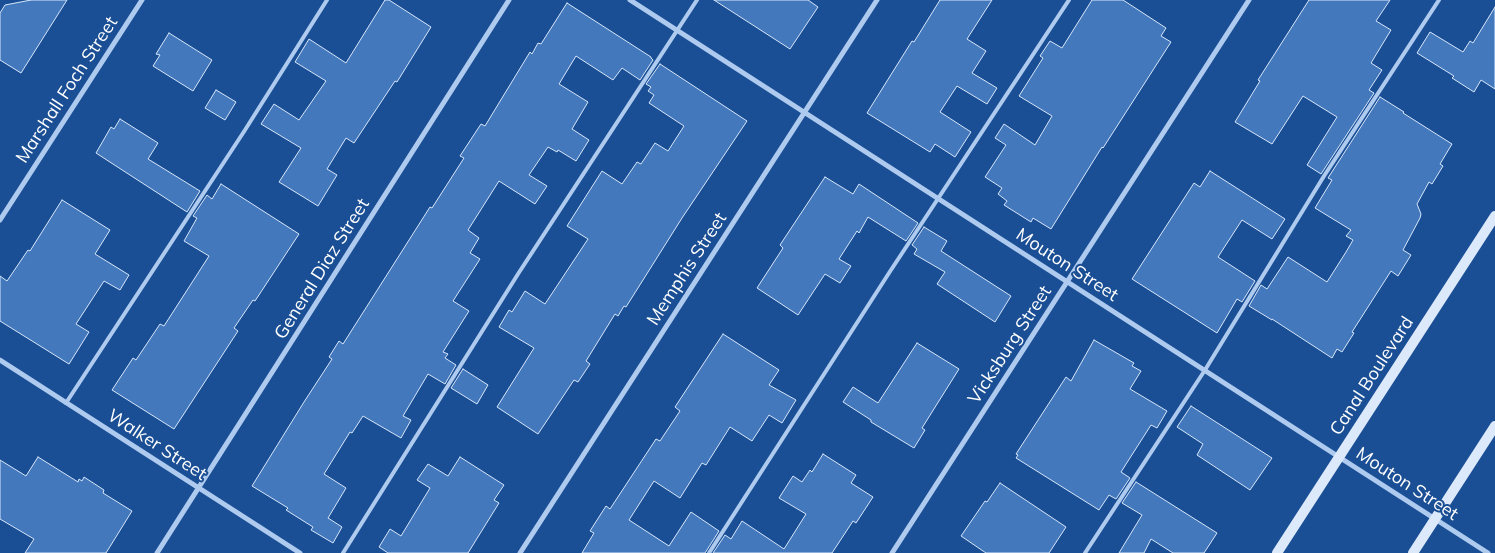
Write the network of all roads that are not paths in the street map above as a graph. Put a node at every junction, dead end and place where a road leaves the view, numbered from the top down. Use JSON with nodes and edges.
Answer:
{"nodes":[{"id":1,"x":142,"y":0,"type":"edge"},
{"id":2,"x":327,"y":0,"type":"edge"},
{"id":3,"x":509,"y":0,"type":"edge"},
{"id":4,"x":630,"y":0,"type":"edge"},
{"id":5,"x":697,"y":0,"type":"edge"},
{"id":6,"x":877,"y":0,"type":"edge"},
{"id":7,"x":1069,"y":0,"type":"edge"},
{"id":8,"x":1249,"y":0,"type":"edge"},
{"id":9,"x":1439,"y":0,"type":"edge"},
{"id":10,"x":677,"y":30,"type":"junction"},
{"id":11,"x":805,"y":112,"type":"junction"},
{"id":12,"x":938,"y":198,"type":"junction"},
{"id":13,"x":1495,"y":216,"type":"edge"},
{"id":14,"x":0,"y":220,"type":"edge"},
{"id":15,"x":1068,"y":282,"type":"junction"},
{"id":16,"x":0,"y":360,"type":"edge"},
{"id":17,"x":1204,"y":370,"type":"junction"},
{"id":18,"x":66,"y":403,"type":"junction"},
{"id":19,"x":1495,"y":426,"type":"edge"},
{"id":20,"x":1339,"y":457,"type":"junction"},
{"id":21,"x":199,"y":488,"type":"junction"},
{"id":22,"x":1435,"y":519,"type":"junction"},
{"id":23,"x":156,"y":553,"type":"edge"},
{"id":24,"x":300,"y":553,"type":"edge"},
{"id":25,"x":342,"y":553,"type":"edge"},
{"id":26,"x":520,"y":553,"type":"edge"},
{"id":27,"x":709,"y":553,"type":"edge"},
{"id":28,"x":892,"y":553,"type":"edge"},
{"id":29,"x":1085,"y":553,"type":"edge"},
{"id":30,"x":1277,"y":553,"type":"edge"},
{"id":31,"x":1413,"y":553,"type":"edge"},
{"id":32,"x":1488,"y":553,"type":"edge"}],
"edges":[{"from":1,"to":14,"type":"street","name":"Marshall Foch Street"},
{"from":2,"to":18,"type":"lane"},
{"from":3,"to":21,"type":"street","name":"General Diaz Street"},
{"from":4,"to":10,"type":"street","name":"Mouton Street"},
{"from":5,"to":10,"type":"lane"},
{"from":6,"to":11,"type":"street","name":"Memphis Street"},
{"from":7,"to":12,"type":"lane"},
{"from":8,"to":15,"type":"street","name":"Vicksburg Street"},
{"from":9,"to":17,"type":"lane"},
{"from":10,"to":11,"type":"street","name":"Mouton Street"},
{"from":10,"to":25,"type":"lane"},
{"from":11,"to":12,"type":"street","name":"Mouton Street"},
{"from":11,"to":26,"type":"street","name":"Memphis Street"},
{"from":12,"to":15,"type":"street","name":"Mouton Street"},
{"from":12,"to":27,"type":"lane"},
{"from":13,"to":20,"type":"main road","name":"Canal Boulevard"},
{"from":15,"to":17,"type":"street","name":"Mouton Street"},
{"from":15,"to":28,"type":"street","name":"Vicksburg Street"},
{"from":16,"to":18,"type":"street","name":"Walker Street"},
{"from":17,"to":20,"type":"street","name":"Mouton Street"},
{"from":17,"to":29,"type":"lane"},
{"from":18,"to":21,"type":"street","name":"Walker Street"},
{"from":19,"to":22,"type":"main road"},
{"from":20,"to":22,"type":"street","name":"Mouton Street"},
{"from":20,"to":30,"type":"main road","name":"Canal Boulevard"},
{"from":21,"to":23,"type":"street","name":"General Diaz Street"},
{"from":21,"to":24,"type":"street","name":"Walker Street"},
{"from":22,"to":31,"type":"main road"},
{"from":22,"to":32,"type":"street","name":"Mouton Street"}]}
